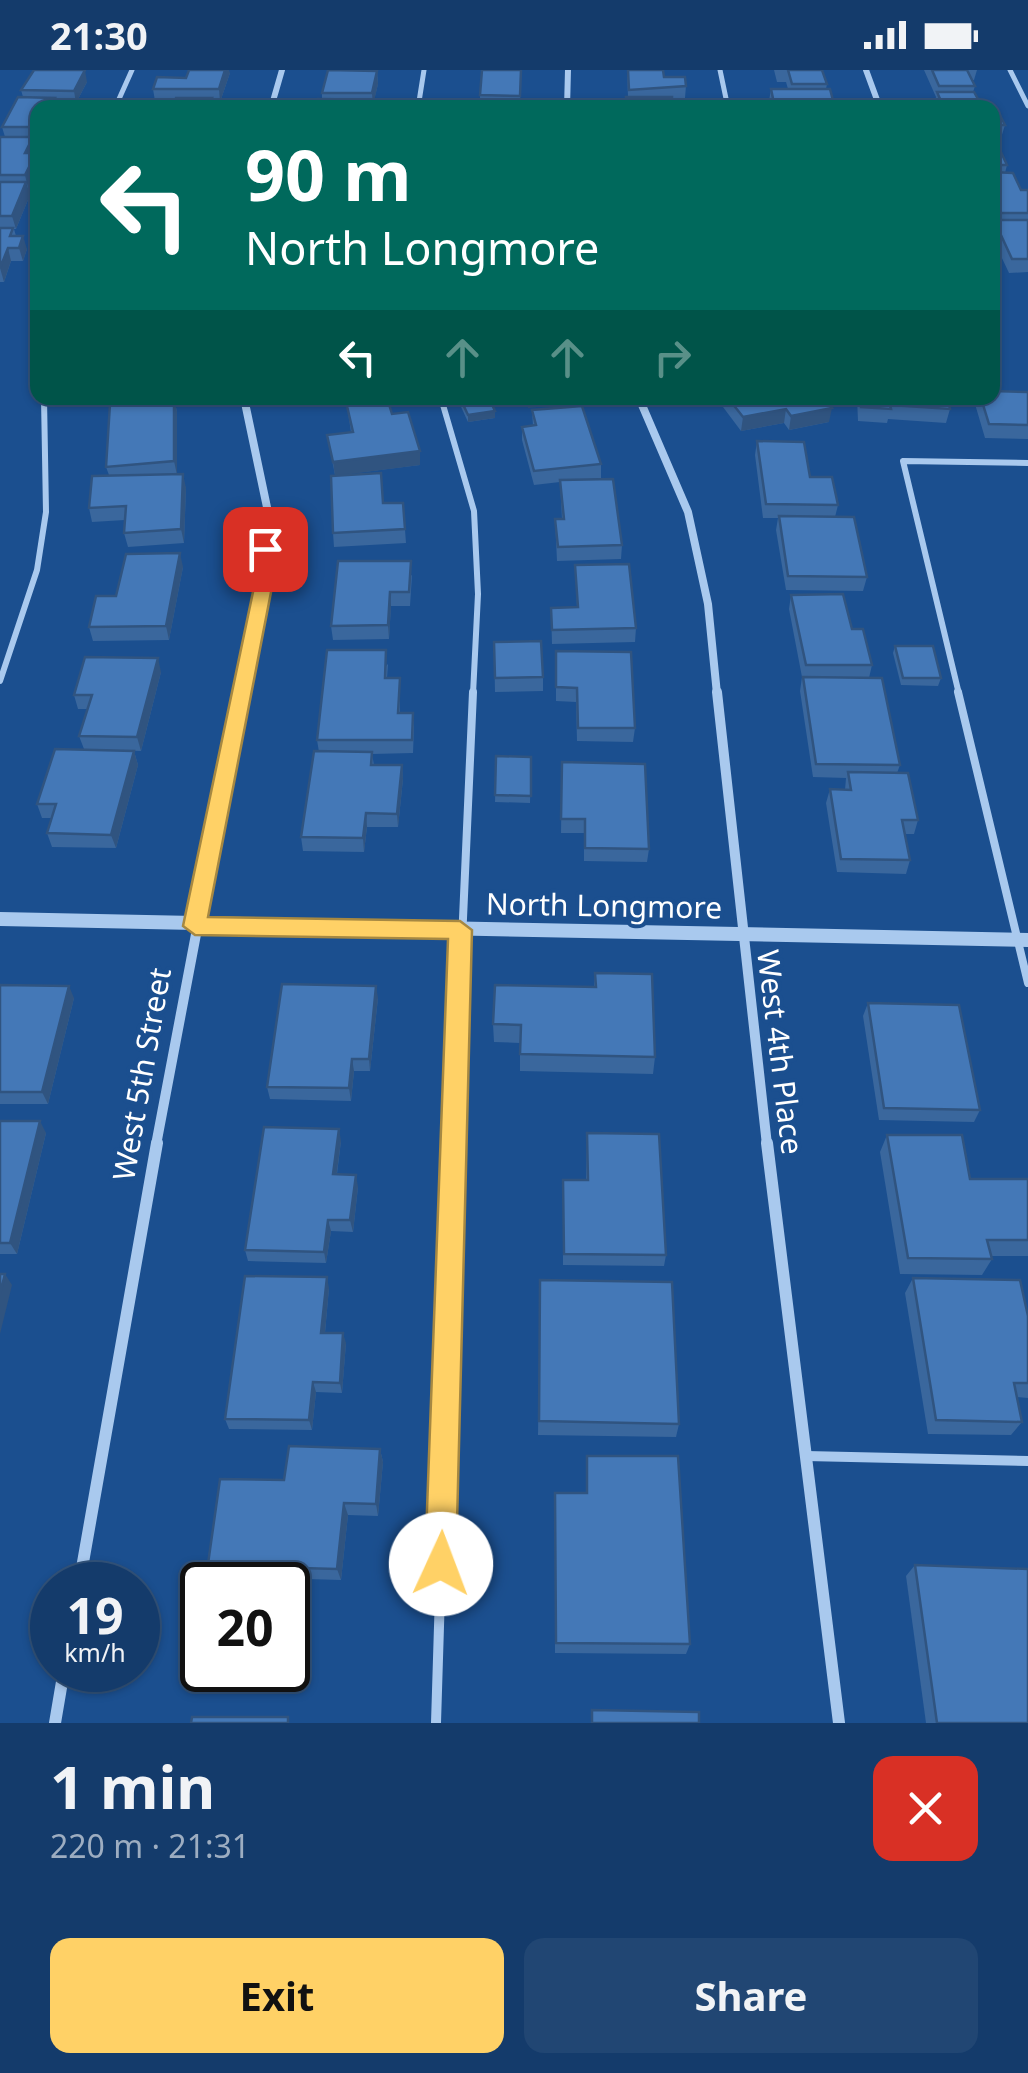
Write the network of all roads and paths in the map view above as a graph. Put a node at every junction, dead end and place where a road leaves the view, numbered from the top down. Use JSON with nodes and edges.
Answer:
{"nodes":[{"id":1,"x":132,"y":70,"type":"edge"},
{"id":2,"x":282,"y":70,"type":"edge"},
{"id":3,"x":424,"y":70,"type":"edge"},
{"id":4,"x":568,"y":70,"type":"edge"},
{"id":5,"x":720,"y":70,"type":"edge"},
{"id":6,"x":866,"y":70,"type":"edge"},
{"id":7,"x":1010,"y":70,"type":"edge"},
{"id":8,"x":119,"y":100,"type":"edge"},
{"id":9,"x":273,"y":100,"type":"edge"},
{"id":10,"x":419,"y":100,"type":"edge"},
{"id":11,"x":567,"y":100,"type":"edge"},
{"id":12,"x":726,"y":100,"type":"edge"},
{"id":13,"x":877,"y":100,"type":"edge"},
{"id":14,"x":1028,"y":106,"type":"edge"},
{"id":15,"x":44,"y":405,"type":"edge"},
{"id":16,"x":245,"y":405,"type":"edge"},
{"id":17,"x":443,"y":405,"type":"edge"},
{"id":18,"x":642,"y":405,"type":"edge"},
{"id":19,"x":1028,"y":463,"type":"edge"},
{"id":20,"x":0,"y":681,"type":"edge"},
{"id":21,"x":0,"y":920,"type":"edge"},
{"id":22,"x":195,"y":926,"type":"junction"},
{"id":23,"x":460,"y":930,"type":"junction"},
{"id":24,"x":741,"y":935,"type":"junction"},
{"id":25,"x":1022,"y":940,"type":"edge"},
{"id":26,"x":1028,"y":983,"type":"edge"},
{"id":27,"x":806,"y":1456,"type":"junction"},
{"id":28,"x":1028,"y":1462,"type":"edge"},
{"id":29,"x":83,"y":1562,"type":"edge"},
{"id":30,"x":60,"y":1692,"type":"edge"},
{"id":31,"x":55,"y":1723,"type":"edge"},
{"id":32,"x":436,"y":1723,"type":"edge"},
{"id":33,"x":839,"y":1723,"type":"edge"}],
"edges":[{"from":1,"to":8,"type":"lane"},
{"from":2,"to":9,"type":"street"},
{"from":3,"to":10,"type":"lane"},
{"from":4,"to":11,"type":"street"},
{"from":5,"to":12,"type":"lane"},
{"from":6,"to":13,"type":"street"},
{"from":7,"to":14,"type":"lane"},
{"from":15,"to":20,"type":"lane"},
{"from":16,"to":22,"type":"street","name":"West 5th Street"},
{"from":17,"to":23,"type":"lane"},
{"from":18,"to":24,"type":"street","name":"West 4th Place"},
{"from":19,"to":25,"type":"lane"},
{"from":21,"to":22,"type":"street","name":"North Longmore"},
{"from":22,"to":23,"type":"street","name":"North Longmore"},
{"from":22,"to":29,"type":"street","name":"West 5th Street"},
{"from":23,"to":24,"type":"street","name":"North Longmore"},
{"from":23,"to":32,"type":"lane"},
{"from":24,"to":25,"type":"street","name":"North Longmore"},
{"from":24,"to":27,"type":"street","name":"West 4th Place"},
{"from":25,"to":26,"type":"lane"},
{"from":27,"to":28,"type":"lane"},
{"from":27,"to":33,"type":"street","name":"West 4th Place"},
{"from":30,"to":31,"type":"street"}]}
